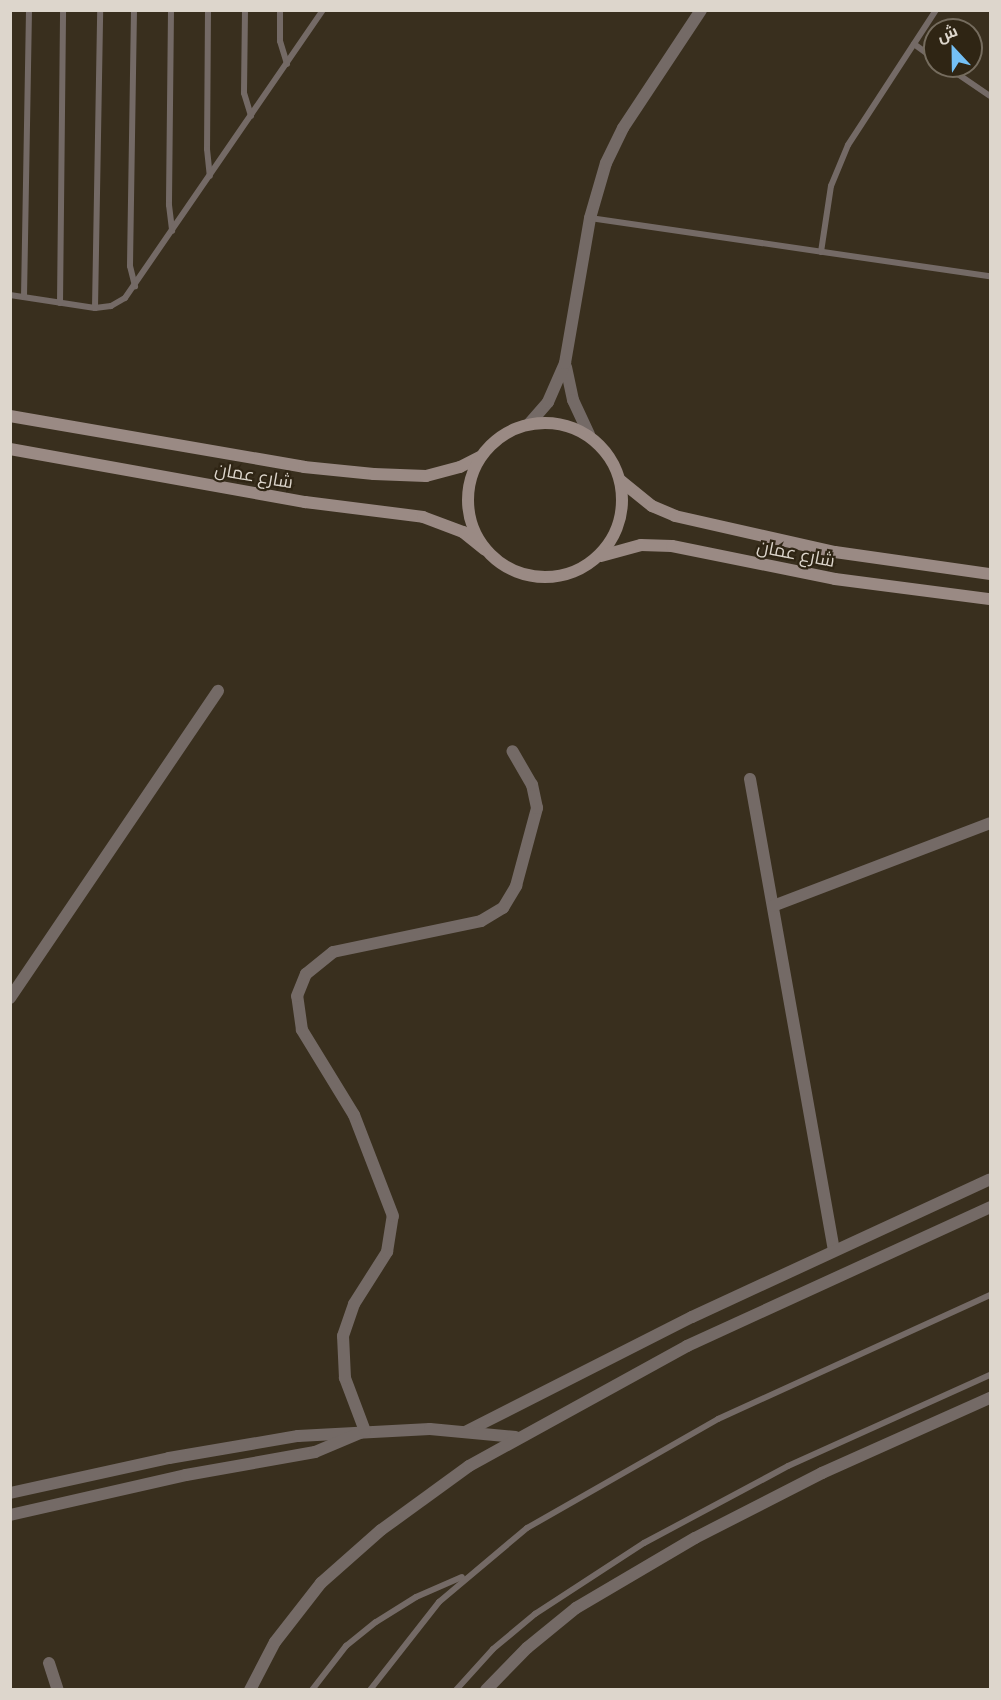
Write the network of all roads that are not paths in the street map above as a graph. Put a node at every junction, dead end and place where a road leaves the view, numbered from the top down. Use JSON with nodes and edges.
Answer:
{"nodes":[{"id":1,"x":29,"y":10,"type":"edge"},
{"id":2,"x":63,"y":10,"type":"edge"},
{"id":3,"x":100,"y":10,"type":"edge"},
{"id":4,"x":134,"y":10,"type":"edge"},
{"id":5,"x":171,"y":10,"type":"edge"},
{"id":6,"x":208,"y":10,"type":"edge"},
{"id":7,"x":245,"y":10,"type":"edge"},
{"id":8,"x":280,"y":10,"type":"edge"},
{"id":9,"x":323,"y":10,"type":"edge"},
{"id":10,"x":701,"y":10,"type":"edge"},
{"id":11,"x":936,"y":10,"type":"edge"},
{"id":12,"x":914,"y":44,"type":"junction"},
{"id":13,"x":923,"y":50,"type":"edge"},
{"id":14,"x":286,"y":64,"type":"junction"},
{"id":15,"x":964,"y":78,"type":"edge"},
{"id":16,"x":990,"y":96,"type":"edge"},
{"id":17,"x":251,"y":116,"type":"junction"},
{"id":18,"x":210,"y":176,"type":"junction"},
{"id":19,"x":590,"y":218,"type":"junction"},
{"id":20,"x":172,"y":231,"type":"junction"},
{"id":21,"x":821,"y":252,"type":"junction"},
{"id":22,"x":990,"y":276,"type":"edge"},
{"id":23,"x":135,"y":286,"type":"junction"},
{"id":24,"x":10,"y":295,"type":"edge"},
{"id":25,"x":24,"y":297,"type":"junction"},
{"id":26,"x":60,"y":303,"type":"junction"},
{"id":27,"x":95,"y":308,"type":"junction"},
{"id":28,"x":565,"y":363,"type":"junction"},
{"id":29,"x":10,"y":416,"type":"edge"},
{"id":30,"x":529,"y":424,"type":"junction"},
{"id":31,"x":589,"y":435,"type":"junction"},
{"id":32,"x":10,"y":449,"type":"edge"},
{"id":33,"x":481,"y":456,"type":"junction"},
{"id":34,"x":621,"y":481,"type":"junction"},
{"id":35,"x":485,"y":550,"type":"junction"},
{"id":36,"x":597,"y":558,"type":"junction"},
{"id":37,"x":990,"y":574,"type":"edge"},
{"id":38,"x":990,"y":599,"type":"edge"},
{"id":39,"x":218,"y":692,"type":"dead end"},
{"id":40,"x":512,"y":751,"type":"dead end"},
{"id":41,"x":750,"y":779,"type":"dead end"},
{"id":42,"x":990,"y":823,"type":"edge"},
{"id":43,"x":773,"y":906,"type":"junction"},
{"id":44,"x":10,"y":998,"type":"edge"},
{"id":45,"x":990,"y":1179,"type":"edge"},
{"id":46,"x":990,"y":1207,"type":"edge"},
{"id":47,"x":834,"y":1250,"type":"junction"},
{"id":48,"x":990,"y":1295,"type":"edge"},
{"id":49,"x":990,"y":1375,"type":"edge"},
{"id":50,"x":990,"y":1398,"type":"edge"},
{"id":51,"x":365,"y":1431,"type":"junction"},
{"id":52,"x":467,"y":1431,"type":"junction"},
{"id":53,"x":516,"y":1437,"type":"junction"},
{"id":54,"x":10,"y":1493,"type":"edge"},
{"id":55,"x":10,"y":1515,"type":"edge"},
{"id":56,"x":466,"y":1576,"type":"junction"},
{"id":57,"x":49,"y":1663,"type":"dead end"},
{"id":58,"x":58,"y":1689,"type":"edge"},
{"id":59,"x":250,"y":1689,"type":"edge"},
{"id":60,"x":312,"y":1689,"type":"edge"},
{"id":61,"x":370,"y":1689,"type":"edge"},
{"id":62,"x":456,"y":1689,"type":"edge"},
{"id":63,"x":486,"y":1689,"type":"edge"}],
"edges":[{"from":1,"to":25,"type":"lane"},
{"from":2,"to":26,"type":"lane"},
{"from":3,"to":27,"type":"lane"},
{"from":4,"to":23,"type":"lane"},
{"from":5,"to":20,"type":"lane"},
{"from":6,"to":18,"type":"lane"},
{"from":7,"to":17,"type":"lane"},
{"from":8,"to":14,"type":"lane"},
{"from":9,"to":14,"type":"lane"},
{"from":10,"to":19,"type":"street"},
{"from":11,"to":12,"type":"lane"},
{"from":12,"to":13,"type":"lane"},
{"from":12,"to":21,"type":"lane"},
{"from":14,"to":17,"type":"lane"},
{"from":15,"to":16,"type":"lane"},
{"from":17,"to":18,"type":"lane"},
{"from":18,"to":20,"type":"lane"},
{"from":19,"to":21,"type":"lane"},
{"from":19,"to":28,"type":"street"},
{"from":20,"to":23,"type":"lane"},
{"from":21,"to":22,"type":"lane"},
{"from":23,"to":27,"type":"lane"},
{"from":24,"to":25,"type":"lane"},
{"from":25,"to":26,"type":"lane"},
{"from":26,"to":27,"type":"lane"},
{"from":28,"to":30,"type":"street"},
{"from":28,"to":31,"type":"street"},
{"from":29,"to":33,"type":"main road","name":"شارع عمان"},
{"from":30,"to":31,"type":"main road"},
{"from":30,"to":33,"type":"main road"},
{"from":31,"to":34,"type":"main road"},
{"from":32,"to":35,"type":"main road","name":"شارع عمان"},
{"from":33,"to":35,"type":"main road"},
{"from":34,"to":36,"type":"main road"},
{"from":34,"to":37,"type":"main road","name":"شارع عمان"},
{"from":35,"to":36,"type":"main road"},
{"from":36,"to":38,"type":"main road","name":"شارع عمان"},
{"from":39,"to":44,"type":"street"},
{"from":40,"to":51,"type":"street"},
{"from":41,"to":43,"type":"street"},
{"from":42,"to":43,"type":"street"},
{"from":43,"to":47,"type":"street"},
{"from":45,"to":47,"type":"street"},
{"from":46,"to":53,"type":"street"},
{"from":47,"to":52,"type":"street"},
{"from":48,"to":56,"type":"lane"},
{"from":49,"to":62,"type":"lane"},
{"from":50,"to":63,"type":"street"},
{"from":51,"to":52,"type":"street"},
{"from":51,"to":54,"type":"street"},
{"from":51,"to":55,"type":"street"},
{"from":52,"to":53,"type":"street"},
{"from":53,"to":59,"type":"street"},
{"from":56,"to":60,"type":"lane"},
{"from":56,"to":61,"type":"lane"},
{"from":57,"to":58,"type":"street"}]}
